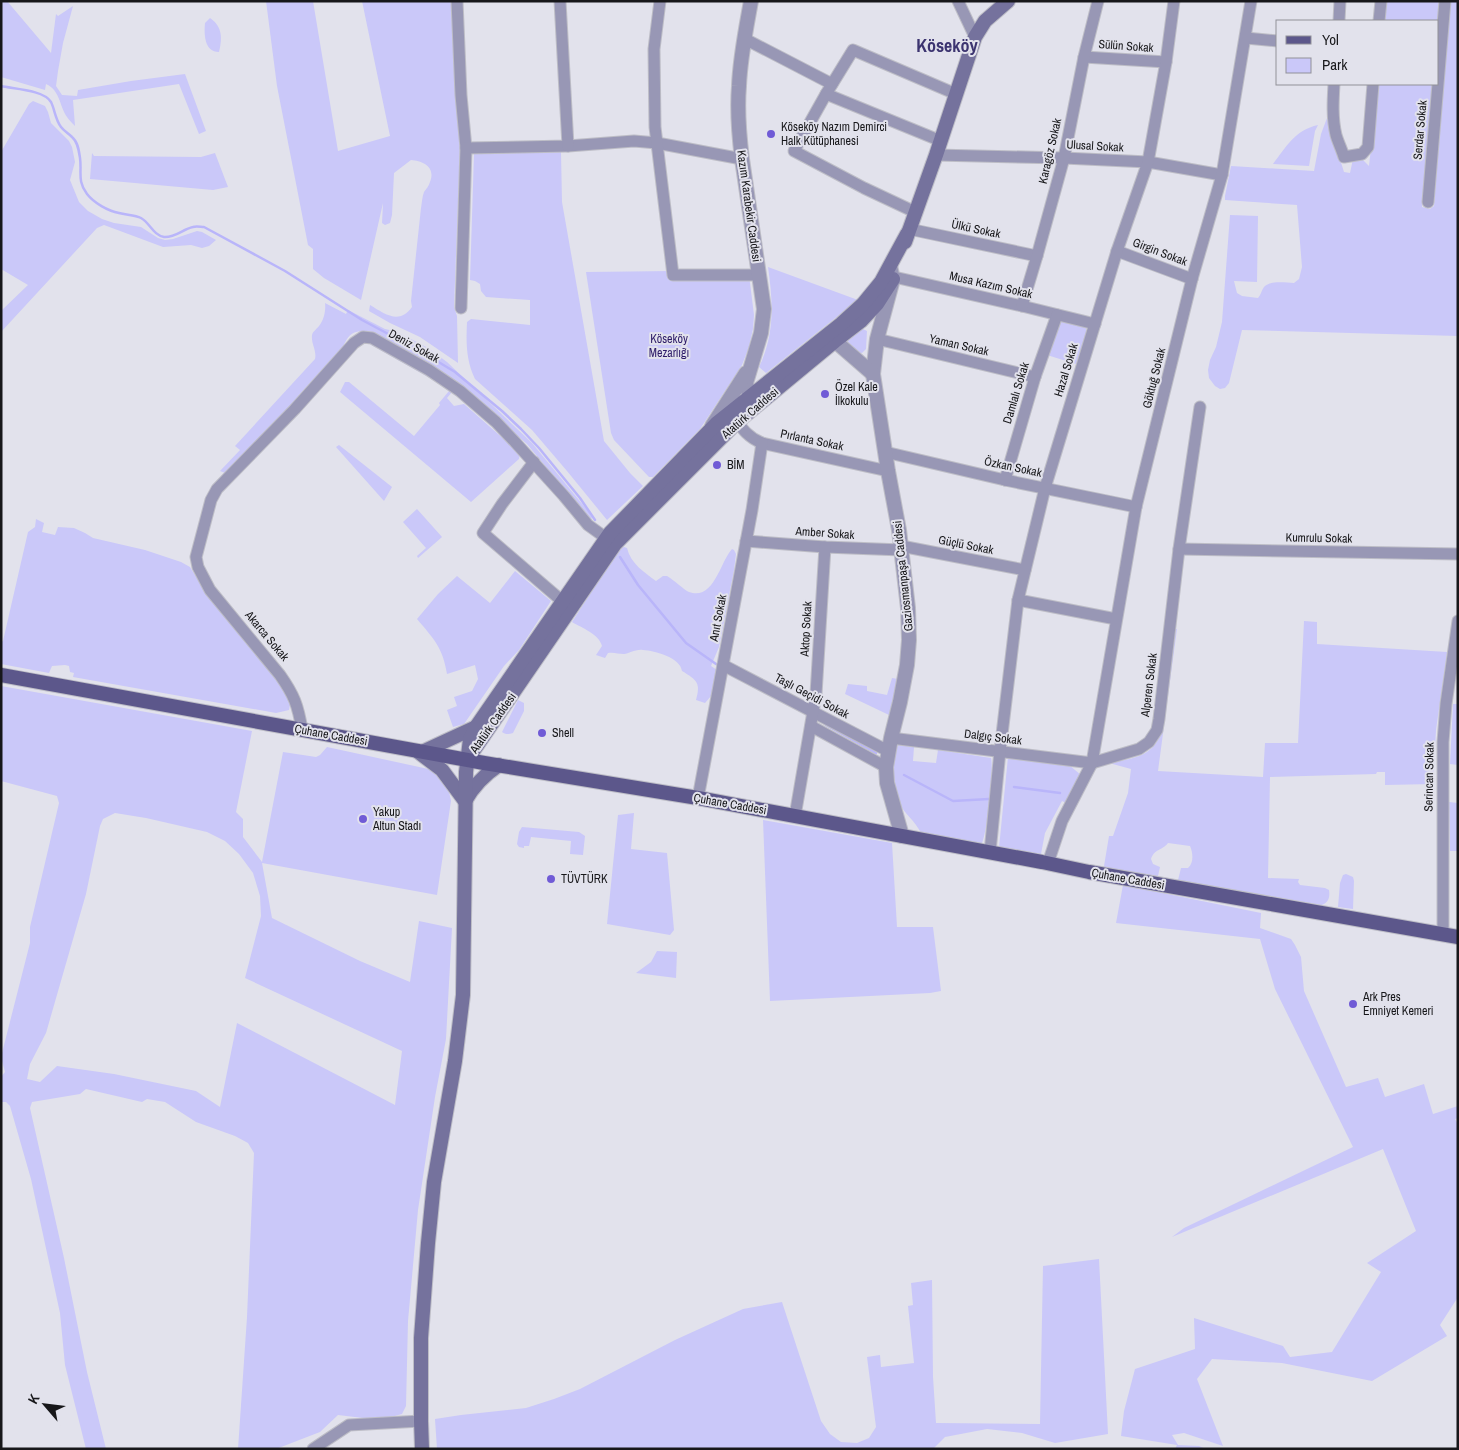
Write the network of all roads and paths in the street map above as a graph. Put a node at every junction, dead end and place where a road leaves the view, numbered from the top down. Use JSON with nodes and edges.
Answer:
{"nodes":[{"id":1,"x":457,"y":1,"type":"edge"},
{"id":2,"x":560,"y":1,"type":"edge"},
{"id":3,"x":660,"y":1,"type":"edge"},
{"id":4,"x":751,"y":1,"type":"edge"},
{"id":5,"x":958,"y":1,"type":"edge"},
{"id":6,"x":1008,"y":1,"type":"edge"},
{"id":7,"x":1098,"y":1,"type":"edge"},
{"id":8,"x":1174,"y":1,"type":"edge"},
{"id":9,"x":1251,"y":1,"type":"edge"},
{"id":10,"x":1340,"y":1,"type":"edge"},
{"id":11,"x":1381,"y":1,"type":"edge"},
{"id":12,"x":1445,"y":1,"type":"edge"},
{"id":13,"x":1339,"y":20,"type":"edge"},
{"id":14,"x":1379,"y":20,"type":"edge"},
{"id":15,"x":975,"y":37,"type":"junction"},
{"id":16,"x":1246,"y":38,"type":"junction"},
{"id":17,"x":744,"y":39,"type":"junction"},
{"id":18,"x":1276,"y":41,"type":"edge"},
{"id":19,"x":1084,"y":57,"type":"junction"},
{"id":20,"x":1166,"y":62,"type":"junction"},
{"id":21,"x":1439,"y":72,"type":"edge"},
{"id":22,"x":1334,"y":85,"type":"edge"},
{"id":23,"x":1373,"y":85,"type":"edge"},
{"id":24,"x":1438,"y":85,"type":"edge"},
{"id":25,"x":829,"y":89,"type":"junction"},
{"id":26,"x":956,"y":94,"type":"junction"},
{"id":27,"x":941,"y":141,"type":"junction"},
{"id":28,"x":657,"y":143,"type":"junction"},
{"id":29,"x":568,"y":146,"type":"junction"},
{"id":30,"x":466,"y":148,"type":"junction"},
{"id":31,"x":936,"y":154,"type":"junction"},
{"id":32,"x":1064,"y":158,"type":"junction"},
{"id":33,"x":742,"y":160,"type":"junction"},
{"id":34,"x":1148,"y":162,"type":"junction"},
{"id":35,"x":1222,"y":174,"type":"junction"},
{"id":36,"x":1428,"y":202,"type":"dead end"},
{"id":37,"x":915,"y":212,"type":"junction"},
{"id":38,"x":908,"y":232,"type":"junction"},
{"id":39,"x":1117,"y":251,"type":"junction"},
{"id":40,"x":1037,"y":256,"type":"junction"},
{"id":41,"x":892,"y":270,"type":"junction"},
{"id":42,"x":759,"y":275,"type":"junction"},
{"id":43,"x":1192,"y":279,"type":"junction"},
{"id":44,"x":1022,"y":306,"type":"junction"},
{"id":45,"x":461,"y":308,"type":"dead end"},
{"id":46,"x":1058,"y":315,"type":"junction"},
{"id":47,"x":1095,"y":324,"type":"junction"},
{"id":48,"x":877,"y":339,"type":"junction"},
{"id":49,"x":835,"y":341,"type":"junction"},
{"id":50,"x":752,"y":364,"type":"junction"},
{"id":51,"x":873,"y":374,"type":"junction"},
{"id":52,"x":1035,"y":377,"type":"junction"},
{"id":53,"x":755,"y":399,"type":"junction"},
{"id":54,"x":1200,"y":407,"type":"dead end"},
{"id":55,"x":734,"y":417,"type":"junction"},
{"id":56,"x":706,"y":434,"type":"junction"},
{"id":57,"x":762,"y":443,"type":"junction"},
{"id":58,"x":885,"y":452,"type":"junction"},
{"id":59,"x":534,"y":462,"type":"junction"},
{"id":60,"x":888,"y":471,"type":"junction"},
{"id":61,"x":1005,"y":480,"type":"junction"},
{"id":62,"x":1045,"y":488,"type":"junction"},
{"id":63,"x":1136,"y":507,"type":"junction"},
{"id":64,"x":746,"y":540,"type":"junction"},
{"id":65,"x":610,"y":541,"type":"junction"},
{"id":66,"x":825,"y":547,"type":"junction"},
{"id":67,"x":902,"y":548,"type":"junction"},
{"id":68,"x":1179,"y":549,"type":"junction"},
{"id":69,"x":1458,"y":554,"type":"edge"},
{"id":70,"x":198,"y":566,"type":"joint"},
{"id":71,"x":1025,"y":570,"type":"junction"},
{"id":72,"x":1018,"y":600,"type":"junction"},
{"id":73,"x":566,"y":604,"type":"junction"},
{"id":74,"x":1116,"y":619,"type":"junction"},
{"id":75,"x":1458,"y":621,"type":"edge"},
{"id":76,"x":723,"y":665,"type":"junction"},
{"id":77,"x":1,"y":675,"type":"edge"},
{"id":78,"x":813,"y":713,"type":"junction"},
{"id":79,"x":811,"y":726,"type":"junction"},
{"id":80,"x":476,"y":728,"type":"junction"},
{"id":81,"x":302,"y":730,"type":"junction"},
{"id":82,"x":889,"y":745,"type":"junction"},
{"id":83,"x":420,"y":751,"type":"junction"},
{"id":84,"x":1000,"y":751,"type":"junction"},
{"id":85,"x":467,"y":759,"type":"junction"},
{"id":86,"x":1092,"y":763,"type":"junction"},
{"id":87,"x":499,"y":765,"type":"junction"},
{"id":88,"x":886,"y":767,"type":"junction"},
{"id":89,"x":698,"y":798,"type":"junction"},
{"id":90,"x":465,"y":801,"type":"junction"},
{"id":91,"x":796,"y":816,"type":"junction"},
{"id":92,"x":902,"y":836,"type":"junction"},
{"id":93,"x":990,"y":852,"type":"junction"},
{"id":94,"x":1048,"y":863,"type":"junction"},
{"id":95,"x":1443,"y":934,"type":"junction"},
{"id":96,"x":1458,"y":936,"type":"edge"},
{"id":97,"x":421,"y":1421,"type":"junction"},
{"id":98,"x":313,"y":1449,"type":"edge"},
{"id":99,"x":422,"y":1449,"type":"edge"}],
"edges":[{"from":1,"to":30,"type":"street"},
{"from":2,"to":29,"type":"street"},
{"from":3,"to":28,"type":"street"},
{"from":4,"to":17,"type":"street","name":"Kazım Karabekir Caddesi"},
{"from":5,"to":15,"type":"street"},
{"from":6,"to":15,"type":"main road","name":"Atatürk Caddesi"},
{"from":7,"to":19,"type":"street","name":"Karagöz Sokak"},
{"from":8,"to":20,"type":"street","name":"Hazal Sokak"},
{"from":9,"to":16,"type":"street","name":"Göktuğ Sokak"},
{"from":10,"to":13,"type":"street"},
{"from":11,"to":14,"type":"street"},
{"from":12,"to":21,"type":"street","name":"Serdar Sokak"},
{"from":15,"to":26,"type":"main road","name":"Atatürk Caddesi"},
{"from":16,"to":18,"type":"street"},
{"from":16,"to":35,"type":"street","name":"Göktuğ Sokak"},
{"from":17,"to":25,"type":"street"},
{"from":17,"to":33,"type":"street","name":"Kazım Karabekir Caddesi"},
{"from":19,"to":20,"type":"street","name":"Sülün Sokak"},
{"from":19,"to":32,"type":"street","name":"Karagöz Sokak"},
{"from":20,"to":34,"type":"street","name":"Hazal Sokak"},
{"from":22,"to":23,"type":"street"},
{"from":24,"to":36,"type":"street","name":"Serdar Sokak"},
{"from":25,"to":26,"type":"street"},
{"from":25,"to":27,"type":"street"},
{"from":25,"to":37,"type":"street"},
{"from":26,"to":27,"type":"main road","name":"Atatürk Caddesi"},
{"from":27,"to":31,"type":"main road","name":"Atatürk Caddesi"},
{"from":28,"to":29,"type":"street"},
{"from":28,"to":33,"type":"street"},
{"from":28,"to":42,"type":"street"},
{"from":29,"to":30,"type":"street"},
{"from":30,"to":45,"type":"street"},
{"from":31,"to":32,"type":"street","name":"Ulusal Sokak"},
{"from":31,"to":37,"type":"main road","name":"Atatürk Caddesi"},
{"from":32,"to":34,"type":"street","name":"Ulusal Sokak"},
{"from":32,"to":40,"type":"street","name":"Karagöz Sokak"},
{"from":33,"to":42,"type":"street","name":"Kazım Karabekir Caddesi"},
{"from":34,"to":35,"type":"street","name":"Ulusal Sokak"},
{"from":34,"to":39,"type":"street","name":"Hazal Sokak"},
{"from":35,"to":43,"type":"street","name":"Göktuğ Sokak"},
{"from":37,"to":38,"type":"main road","name":"Atatürk Caddesi"},
{"from":38,"to":40,"type":"street","name":"Ülkü Sokak"},
{"from":38,"to":41,"type":"main road","name":"Atatürk Caddesi"},
{"from":39,"to":43,"type":"street","name":"Girgin Sokak"},
{"from":39,"to":47,"type":"street","name":"Hazal Sokak"},
{"from":40,"to":44,"type":"street","name":"Karagöz Sokak"},
{"from":41,"to":44,"type":"street","name":"Musa Kazım Sokak"},
{"from":41,"to":48,"type":"street","name":"Gaziosmanpaşa Caddesi"},
{"from":41,"to":49,"type":"main road","name":"Atatürk Caddesi"},
{"from":41,"to":53,"type":"main road","name":"Atatürk Caddesi"},
{"from":42,"to":50,"type":"street","name":"Kazım Karabekir Caddesi"},
{"from":43,"to":63,"type":"street","name":"Göktuğ Sokak"},
{"from":44,"to":46,"type":"street","name":"Musa Kazım Sokak"},
{"from":46,"to":47,"type":"street","name":"Musa Kazım Sokak"},
{"from":46,"to":52,"type":"street","name":"Damlalı Sokak"},
{"from":47,"to":62,"type":"street","name":"Hazal Sokak"},
{"from":48,"to":51,"type":"street","name":"Gaziosmanpaşa Caddesi"},
{"from":48,"to":52,"type":"street","name":"Yaman Sokak"},
{"from":49,"to":51,"type":"street"},
{"from":49,"to":53,"type":"main road","name":"Atatürk Caddesi"},
{"from":50,"to":53,"type":"street","name":"Kazım Karabekir Caddesi"},
{"from":50,"to":56,"type":"street"},
{"from":51,"to":58,"type":"street","name":"Gaziosmanpaşa Caddesi"},
{"from":52,"to":61,"type":"street","name":"Damlalı Sokak"},
{"from":53,"to":55,"type":"main road","name":"Atatürk Caddesi"},
{"from":54,"to":68,"type":"street","name":"Alperen Sokak"},
{"from":55,"to":56,"type":"main road","name":"Atatürk Caddesi"},
{"from":55,"to":57,"type":"street","name":"Pırlanta Sokak"},
{"from":55,"to":65,"type":"main road","name":"Atatürk Caddesi"},
{"from":56,"to":65,"type":"main road","name":"Atatürk Caddesi"},
{"from":57,"to":60,"type":"street","name":"Pırlanta Sokak"},
{"from":57,"to":64,"type":"street","name":"Anıt Sokak"},
{"from":58,"to":60,"type":"street","name":"Gaziosmanpaşa Caddesi"},
{"from":58,"to":61,"type":"street","name":"Özkan Sokak"},
{"from":59,"to":65,"type":"street","name":"Deniz Sokak"},
{"from":59,"to":70,"type":"street","name":"Deniz Sokak"},
{"from":59,"to":73,"type":"street"},
{"from":60,"to":67,"type":"street","name":"Gaziosmanpaşa Caddesi"},
{"from":61,"to":62,"type":"street","name":"Özkan Sokak"},
{"from":62,"to":63,"type":"street","name":"Özkan Sokak"},
{"from":62,"to":71,"type":"street","name":"Hazal Sokak"},
{"from":63,"to":74,"type":"street","name":"Göktuğ Sokak"},
{"from":64,"to":66,"type":"street","name":"Amber Sokak"},
{"from":64,"to":76,"type":"street","name":"Anıt Sokak"},
{"from":65,"to":73,"type":"main road","name":"Atatürk Caddesi"},
{"from":66,"to":67,"type":"street","name":"Amber Sokak"},
{"from":66,"to":78,"type":"street","name":"Aktop Sokak"},
{"from":67,"to":71,"type":"street","name":"Güçlü Sokak"},
{"from":67,"to":82,"type":"street","name":"Gaziosmanpaşa Caddesi"},
{"from":68,"to":69,"type":"street","name":"Kumrulu Sokak"},
{"from":68,"to":86,"type":"street","name":"Alperen Sokak"},
{"from":70,"to":81,"type":"street","name":"Akarca Sokak"},
{"from":71,"to":72,"type":"street","name":"Hazal Sokak"},
{"from":72,"to":74,"type":"street"},
{"from":72,"to":84,"type":"street","name":"Hazal Sokak"},
{"from":73,"to":80,"type":"main road","name":"Atatürk Caddesi"},
{"from":73,"to":85,"type":"main road","name":"Atatürk Caddesi"},
{"from":74,"to":86,"type":"street","name":"Göktuğ Sokak"},
{"from":75,"to":95,"type":"street","name":"Serincan Sokak"},
{"from":76,"to":78,"type":"street","name":"Taşlı Geçidi Sokak"},
{"from":76,"to":89,"type":"street","name":"Anıt Sokak"},
{"from":77,"to":81,"type":"main road","name":"Çuhane Caddesi"},
{"from":78,"to":79,"type":"street","name":"Aktop Sokak"},
{"from":78,"to":82,"type":"street","name":"Taşlı Geçidi Sokak"},
{"from":79,"to":88,"type":"street"},
{"from":79,"to":91,"type":"street","name":"Aktop Sokak"},
{"from":80,"to":83,"type":"main road"},
{"from":80,"to":85,"type":"main road","name":"Atatürk Caddesi"},
{"from":81,"to":83,"type":"main road","name":"Çuhane Caddesi"},
{"from":82,"to":84,"type":"street","name":"Dalgıç Sokak"},
{"from":82,"to":88,"type":"street","name":"Gaziosmanpaşa Caddesi"},
{"from":83,"to":85,"type":"main road","name":"Çuhane Caddesi"},
{"from":83,"to":90,"type":"main road"},
{"from":84,"to":86,"type":"street","name":"Dalgıç Sokak"},
{"from":84,"to":93,"type":"street","name":"Hazal Sokak"},
{"from":85,"to":87,"type":"main road","name":"Çuhane Caddesi"},
{"from":85,"to":90,"type":"main road"},
{"from":86,"to":94,"type":"street"},
{"from":87,"to":89,"type":"main road","name":"Çuhane Caddesi"},
{"from":87,"to":90,"type":"main road"},
{"from":88,"to":92,"type":"street","name":"Gaziosmanpaşa Caddesi"},
{"from":89,"to":91,"type":"main road","name":"Çuhane Caddesi"},
{"from":90,"to":97,"type":"main road"},
{"from":91,"to":92,"type":"main road","name":"Çuhane Caddesi"},
{"from":92,"to":93,"type":"main road","name":"Çuhane Caddesi"},
{"from":93,"to":94,"type":"main road","name":"Çuhane Caddesi"},
{"from":94,"to":95,"type":"main road","name":"Çuhane Caddesi"},
{"from":95,"to":96,"type":"main road","name":"Çuhane Caddesi"},
{"from":97,"to":98,"type":"street"},
{"from":97,"to":99,"type":"main road"}]}
